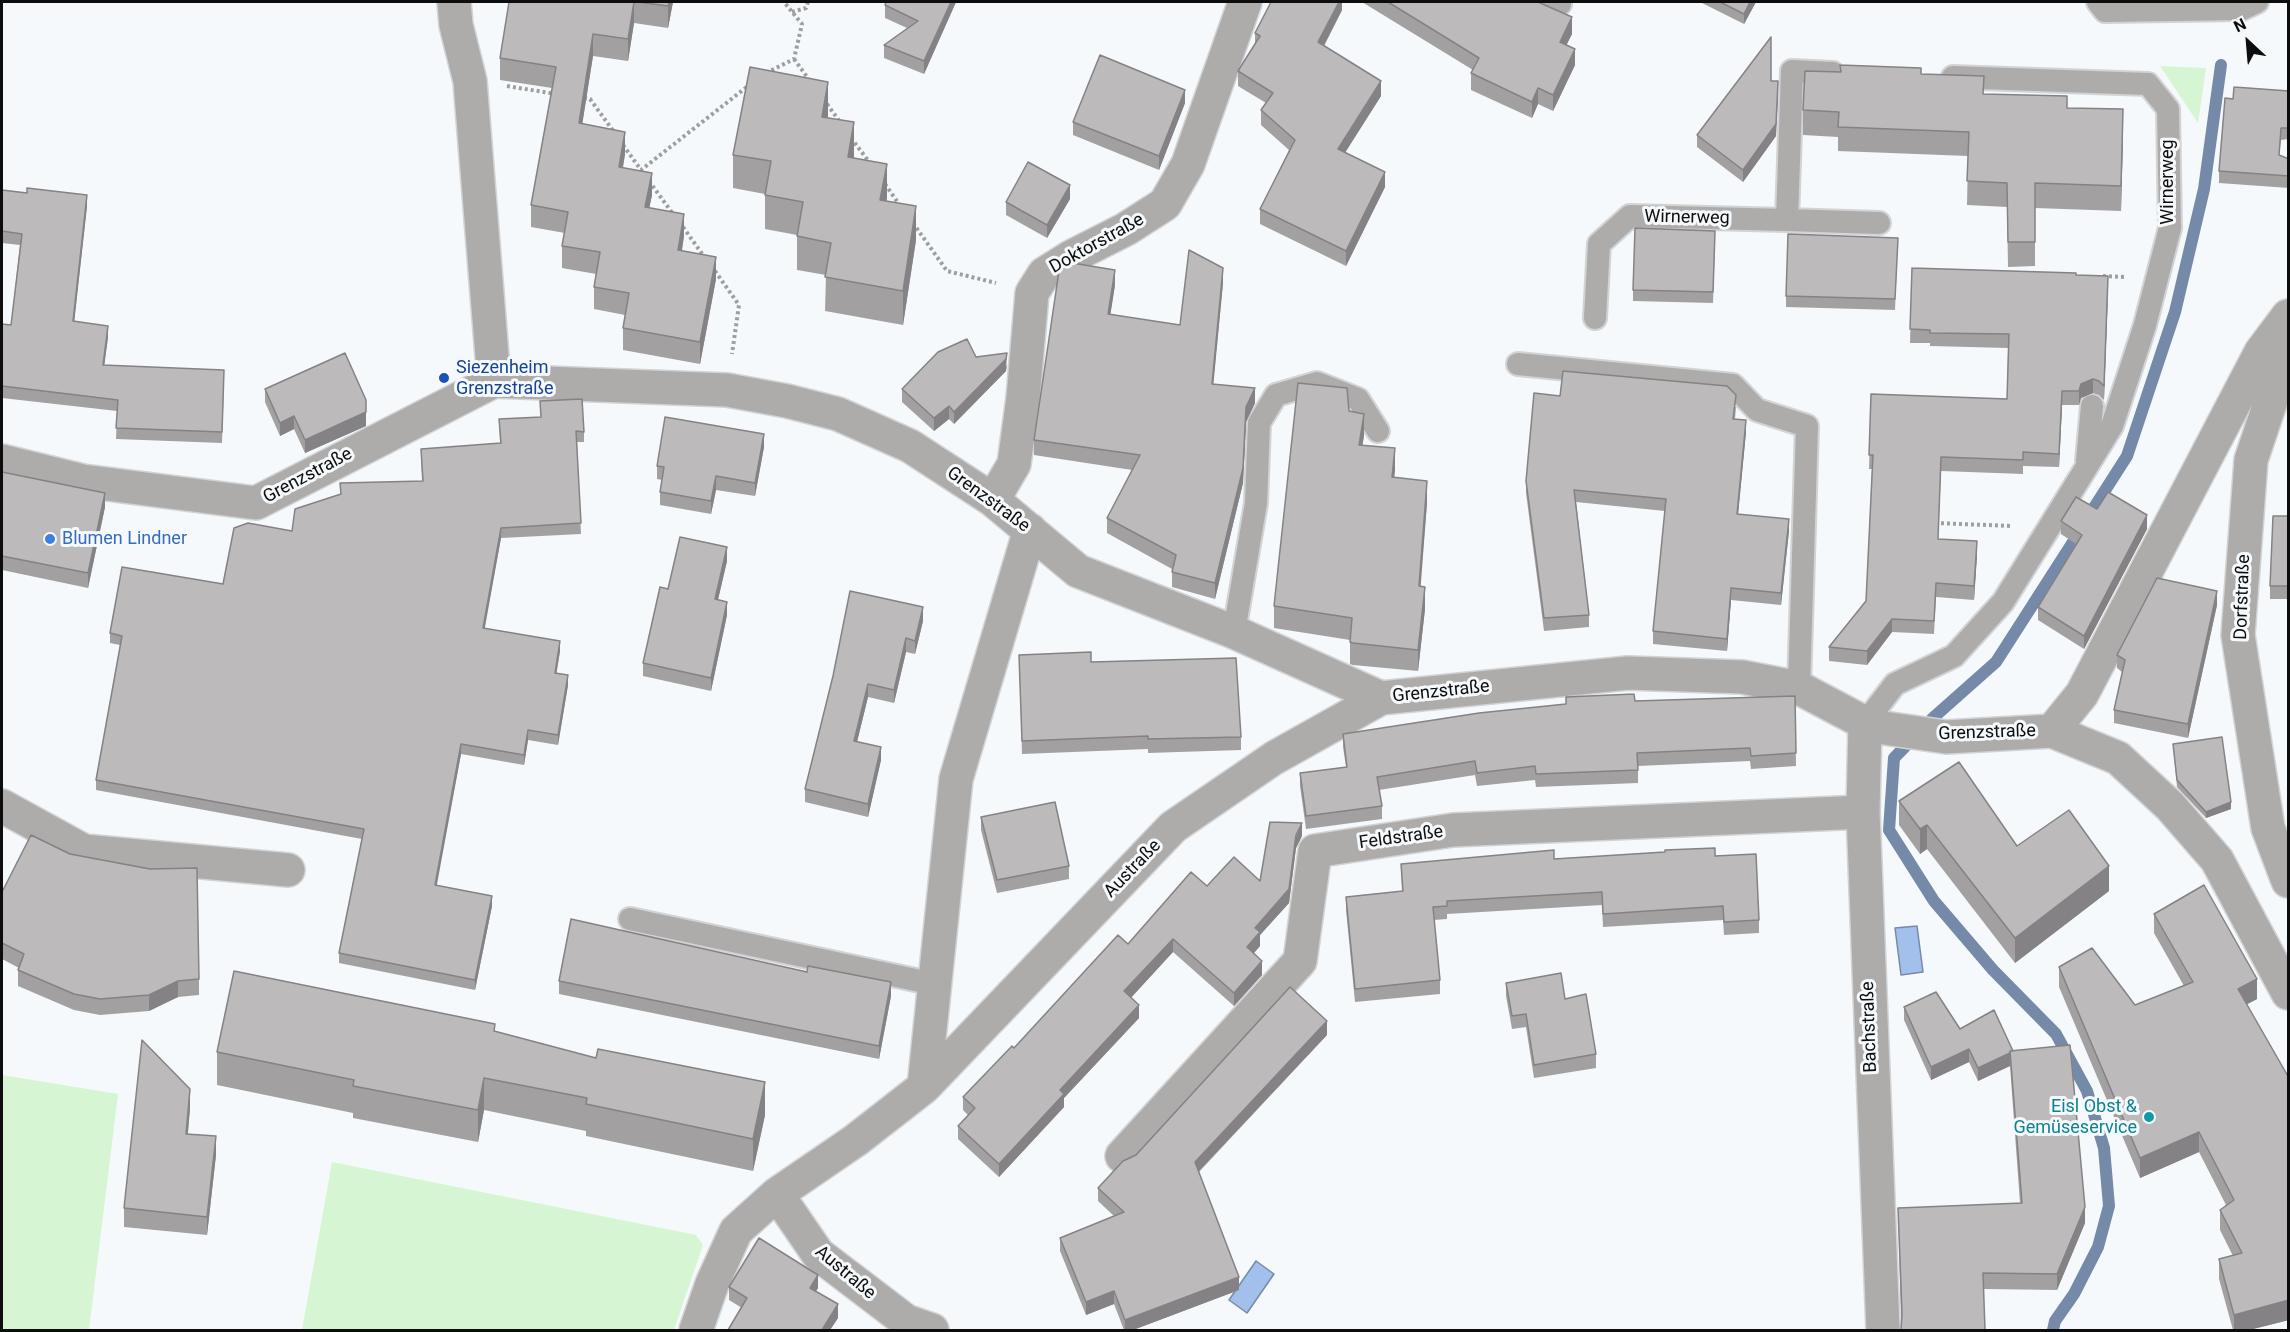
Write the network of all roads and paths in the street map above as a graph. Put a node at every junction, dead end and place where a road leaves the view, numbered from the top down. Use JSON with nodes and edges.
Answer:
{"nodes":[{"id":1,"x":454,"y":2,"type":"edge"},
{"id":2,"x":784,"y":2,"type":"edge"},
{"id":3,"x":808,"y":2,"type":"edge"},
{"id":4,"x":1245,"y":2,"type":"edge"},
{"id":5,"x":2098,"y":2,"type":"edge"},
{"id":6,"x":2257,"y":2,"type":"edge"},
{"id":7,"x":792,"y":12,"type":"junction"},
{"id":8,"x":794,"y":59,"type":"junction"},
{"id":9,"x":1853,"y":73,"type":"edge"},
{"id":10,"x":761,"y":76,"type":"edge"},
{"id":11,"x":1936,"y":77,"type":"edge"},
{"id":12,"x":470,"y":81,"type":"junction"},
{"id":13,"x":752,"y":83,"type":"edge"},
{"id":14,"x":815,"y":88,"type":"edge"},
{"id":15,"x":557,"y":94,"type":"edge"},
{"id":16,"x":579,"y":97,"type":"edge"},
{"id":17,"x":822,"y":97,"type":"edge"},
{"id":18,"x":843,"y":126,"type":"edge"},
{"id":19,"x":615,"y":134,"type":"edge"},
{"id":20,"x":850,"y":136,"type":"edge"},
{"id":21,"x":622,"y":143,"type":"edge"},
{"id":22,"x":870,"y":165,"type":"edge"},
{"id":23,"x":641,"y":170,"type":"junction"},
{"id":24,"x":884,"y":184,"type":"edge"},
{"id":25,"x":905,"y":213,"type":"edge"},
{"id":26,"x":1787,"y":220,"type":"junction"},
{"id":27,"x":912,"y":222,"type":"edge"},
{"id":28,"x":1879,"y":223,"type":"dead end"},
{"id":29,"x":2098,"y":276,"type":"edge"},
{"id":30,"x":2157,"y":278,"type":"junction"},
{"id":31,"x":1032,"y":293,"type":"junction"},
{"id":32,"x":2289,"y":315,"type":"edge"},
{"id":33,"x":1595,"y":318,"type":"dead end"},
{"id":34,"x":2289,"y":350,"type":"edge"},
{"id":35,"x":1518,"y":364,"type":"dead end"},
{"id":36,"x":494,"y":381,"type":"junction"},
{"id":37,"x":727,"y":390,"type":"junction"},
{"id":38,"x":2092,"y":406,"type":"dead end"},
{"id":39,"x":1378,"y":431,"type":"dead end"},
{"id":40,"x":2,"y":461,"type":"edge"},
{"id":41,"x":2086,"y":467,"type":"junction"},
{"id":42,"x":993,"y":500,"type":"junction"},
{"id":43,"x":1928,"y":523,"type":"edge"},
{"id":44,"x":2049,"y":528,"type":"junction"},
{"id":45,"x":1030,"y":530,"type":"junction"},
{"id":46,"x":1234,"y":632,"type":"junction"},
{"id":47,"x":1799,"y":688,"type":"junction"},
{"id":48,"x":1381,"y":698,"type":"junction"},
{"id":49,"x":1874,"y":725,"type":"junction"},
{"id":50,"x":2052,"y":731,"type":"junction"},
{"id":51,"x":2,"y":806,"type":"edge"},
{"id":52,"x":1863,"y":812,"type":"junction"},
{"id":53,"x":288,"y":870,"type":"dead end"},
{"id":54,"x":2289,"y":881,"type":"edge"},
{"id":55,"x":630,"y":919,"type":"dead end"},
{"id":56,"x":934,"y":984,"type":"junction"},
{"id":57,"x":2289,"y":993,"type":"edge"},
{"id":58,"x":924,"y":1088,"type":"junction"},
{"id":59,"x":1122,"y":1156,"type":"dead end"},
{"id":60,"x":777,"y":1194,"type":"junction"},
{"id":61,"x":696,"y":1330,"type":"edge"},
{"id":62,"x":932,"y":1330,"type":"edge"},
{"id":63,"x":1883,"y":1330,"type":"edge"}],
"edges":[{"from":1,"to":12,"type":"street"},
{"from":2,"to":7,"type":"path"},
{"from":3,"to":7,"type":"path"},
{"from":4,"to":31,"type":"street","name":"Doktorstraße"},
{"from":5,"to":6,"type":"lane"},
{"from":7,"to":8,"type":"path"},
{"from":8,"to":10,"type":"path"},
{"from":8,"to":14,"type":"path"},
{"from":9,"to":26,"type":"lane"},
{"from":11,"to":30,"type":"lane","name":"Wirnerweg"},
{"from":12,"to":15,"type":"path"},
{"from":12,"to":36,"type":"street"},
{"from":13,"to":23,"type":"path"},
{"from":16,"to":19,"type":"path"},
{"from":17,"to":18,"type":"path"},
{"from":20,"to":22,"type":"path"},
{"from":21,"to":23,"type":"path"},
{"from":23,"to":37,"type":"path"},
{"from":24,"to":25,"type":"path"},
{"from":26,"to":28,"type":"lane","name":"Wirnerweg"},
{"from":26,"to":33,"type":"lane","name":"Wirnerweg"},
{"from":27,"to":31,"type":"path"},
{"from":29,"to":30,"type":"path"},
{"from":30,"to":41,"type":"lane","name":"Wirnerweg"},
{"from":31,"to":42,"type":"street"},
{"from":32,"to":50,"type":"street"},
{"from":34,"to":54,"type":"street","name":"Dorfstraße"},
{"from":35,"to":47,"type":"lane"},
{"from":36,"to":37,"type":"street","name":"Grenzstraße"},
{"from":36,"to":40,"type":"street","name":"Grenzstraße"},
{"from":37,"to":42,"type":"street","name":"Grenzstraße"},
{"from":38,"to":41,"type":"lane"},
{"from":39,"to":46,"type":"lane"},
{"from":41,"to":44,"type":"lane","name":"Wirnerweg"},
{"from":42,"to":45,"type":"street","name":"Grenzstraße"},
{"from":43,"to":44,"type":"path"},
{"from":44,"to":49,"type":"lane","name":"Wirnerweg"},
{"from":45,"to":46,"type":"street","name":"Grenzstraße"},
{"from":45,"to":56,"type":"street"},
{"from":46,"to":48,"type":"street","name":"Grenzstraße"},
{"from":47,"to":48,"type":"street","name":"Grenzstraße"},
{"from":47,"to":49,"type":"street","name":"Grenzstraße"},
{"from":48,"to":58,"type":"street","name":"Austraße"},
{"from":49,"to":50,"type":"street","name":"Grenzstraße"},
{"from":49,"to":52,"type":"street","name":"Bachstraße"},
{"from":50,"to":57,"type":"street","name":"Grenzstraße"},
{"from":51,"to":53,"type":"street"},
{"from":52,"to":59,"type":"street","name":"Feldstraße"},
{"from":52,"to":63,"type":"street","name":"Bachstraße"},
{"from":55,"to":56,"type":"lane"},
{"from":56,"to":58,"type":"street"},
{"from":58,"to":60,"type":"street","name":"Austraße"},
{"from":60,"to":61,"type":"street","name":"Austraße"},
{"from":60,"to":62,"type":"street","name":"Austraße"}]}
